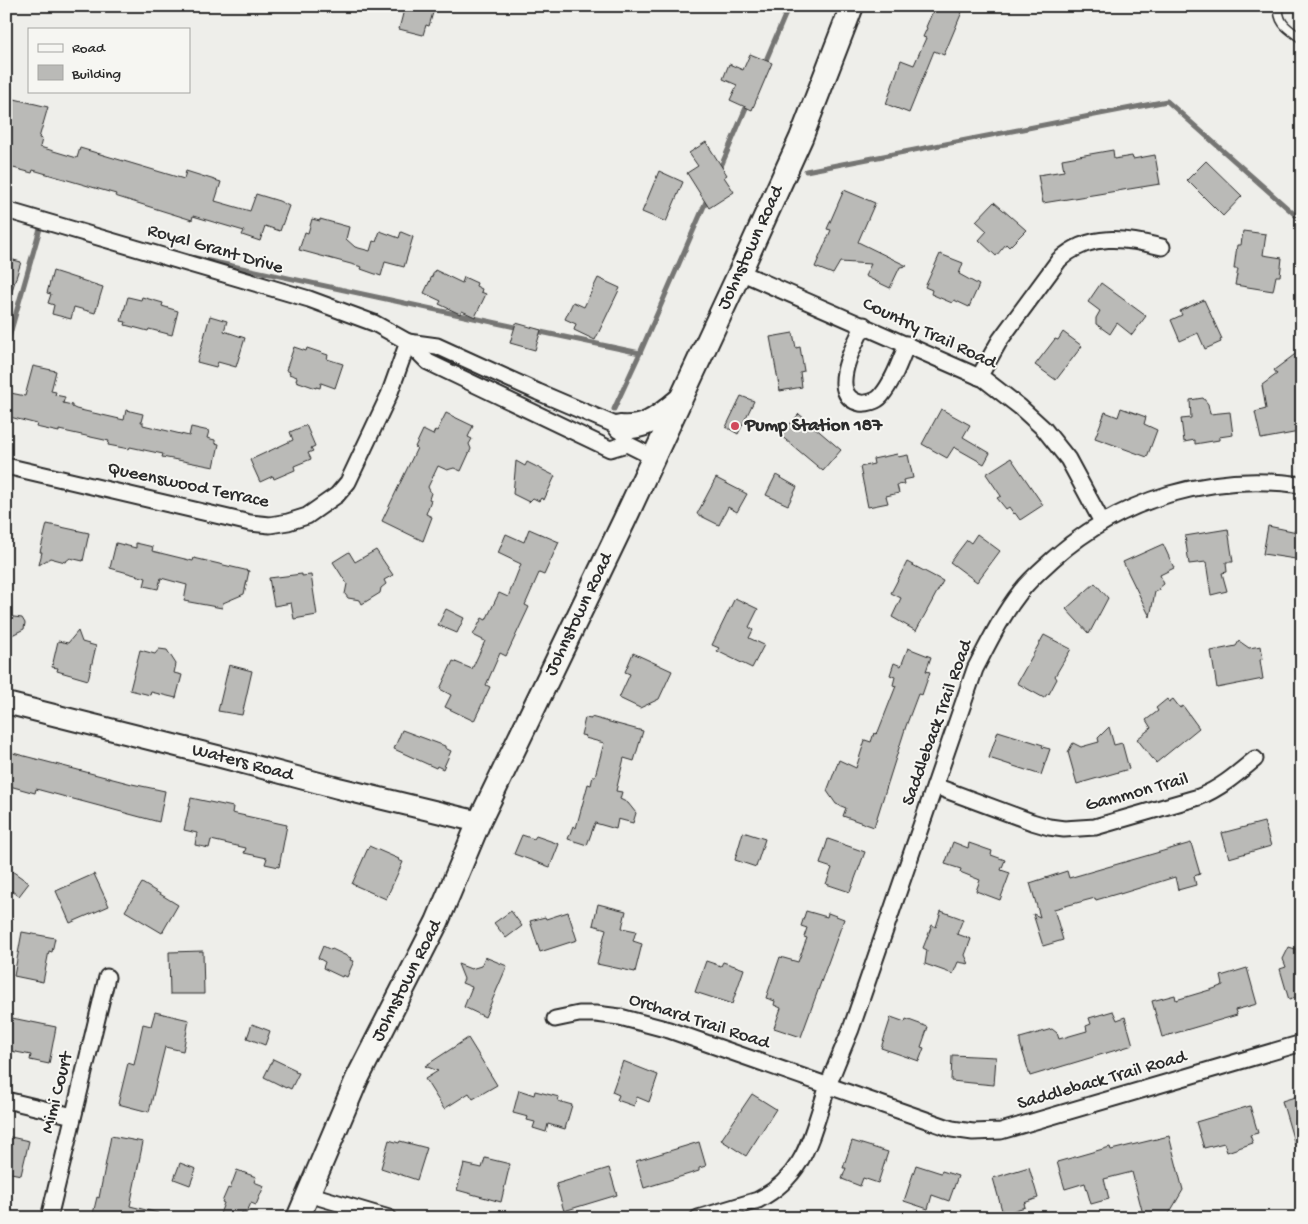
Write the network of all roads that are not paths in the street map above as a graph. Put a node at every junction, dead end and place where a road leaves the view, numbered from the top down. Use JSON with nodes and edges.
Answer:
{"nodes":[{"id":1,"x":852,"y":6,"type":"edge"},
{"id":2,"x":1279,"y":6,"type":"edge"},
{"id":3,"x":1302,"y":39,"type":"edge"},
{"id":4,"x":6,"y":210,"type":"edge"},
{"id":5,"x":1162,"y":247,"type":"dead end"},
{"id":6,"x":740,"y":272,"type":"junction"},
{"id":7,"x":864,"y":325,"type":"junction"},
{"id":8,"x":408,"y":342,"type":"junction"},
{"id":9,"x":907,"y":344,"type":"junction"},
{"id":10,"x":979,"y":377,"type":"junction"},
{"id":11,"x":681,"y":399,"type":"junction"},
{"id":12,"x":623,"y":436,"type":"junction"},
{"id":13,"x":653,"y":458,"type":"junction"},
{"id":14,"x":6,"y":466,"type":"edge"},
{"id":15,"x":1302,"y":485,"type":"edge"},
{"id":16,"x":1102,"y":522,"type":"junction"},
{"id":17,"x":6,"y":704,"type":"edge"},
{"id":18,"x":1255,"y":760,"type":"dead end"},
{"id":19,"x":935,"y":786,"type":"junction"},
{"id":20,"x":479,"y":822,"type":"junction"},
{"id":21,"x":107,"y":977,"type":"dead end"},
{"id":22,"x":554,"y":1019,"type":"dead end"},
{"id":23,"x":1302,"y":1043,"type":"edge"},
{"id":24,"x":828,"y":1086,"type":"junction"},
{"id":25,"x":6,"y":1100,"type":"edge"},
{"id":26,"x":73,"y":1116,"type":"junction"},
{"id":27,"x":308,"y":1194,"type":"junction"},
{"id":28,"x":49,"y":1218,"type":"edge"},
{"id":29,"x":298,"y":1218,"type":"edge"},
{"id":30,"x":390,"y":1218,"type":"edge"},
{"id":31,"x":698,"y":1218,"type":"edge"}],
"edges":[{"from":1,"to":6,"type":"main road","name":"Johnstown Road"},
{"from":2,"to":3,"type":"lane"},
{"from":4,"to":8,"type":"street","name":"Royal Grant Drive"},
{"from":5,"to":10,"type":"street"},
{"from":6,"to":7,"type":"street","name":"Country Trail Road"},
{"from":6,"to":11,"type":"main road","name":"Johnstown Road"},
{"from":7,"to":9,"type":"street","name":"Country Trail Road"},
{"from":7,"to":9,"type":"street"},
{"from":8,"to":12,"type":"street","name":"Royal Grant Drive"},
{"from":8,"to":12,"type":"street","name":"Royal Grant Drive"},
{"from":8,"to":14,"type":"street","name":"Queenswood Terrace"},
{"from":9,"to":10,"type":"street","name":"Country Trail Road"},
{"from":10,"to":16,"type":"street","name":"Country Trail Road"},
{"from":11,"to":12,"type":"main road"},
{"from":11,"to":13,"type":"main road","name":"Johnstown Road"},
{"from":12,"to":13,"type":"street","name":"Royal Grant Drive"},
{"from":13,"to":20,"type":"main road","name":"Johnstown Road"},
{"from":15,"to":16,"type":"street","name":"Saddleback Trail Road"},
{"from":16,"to":19,"type":"street","name":"Saddleback Trail Road"},
{"from":17,"to":20,"type":"street","name":"Waters Road"},
{"from":18,"to":19,"type":"street","name":"Gammon Trail"},
{"from":19,"to":24,"type":"street","name":"Saddleback Trail Road"},
{"from":20,"to":27,"type":"main road","name":"Johnstown Road"},
{"from":21,"to":26,"type":"street","name":"Mimi Court"},
{"from":22,"to":24,"type":"street","name":"Orchard Trail Road"},
{"from":23,"to":24,"type":"street","name":"Saddleback Trail Road"},
{"from":24,"to":31,"type":"street","name":"Saddleback Trail Road"},
{"from":25,"to":26,"type":"street"},
{"from":26,"to":28,"type":"street","name":"Mimi Court"},
{"from":27,"to":29,"type":"main road","name":"Johnstown Road"},
{"from":27,"to":30,"type":"street"}]}
